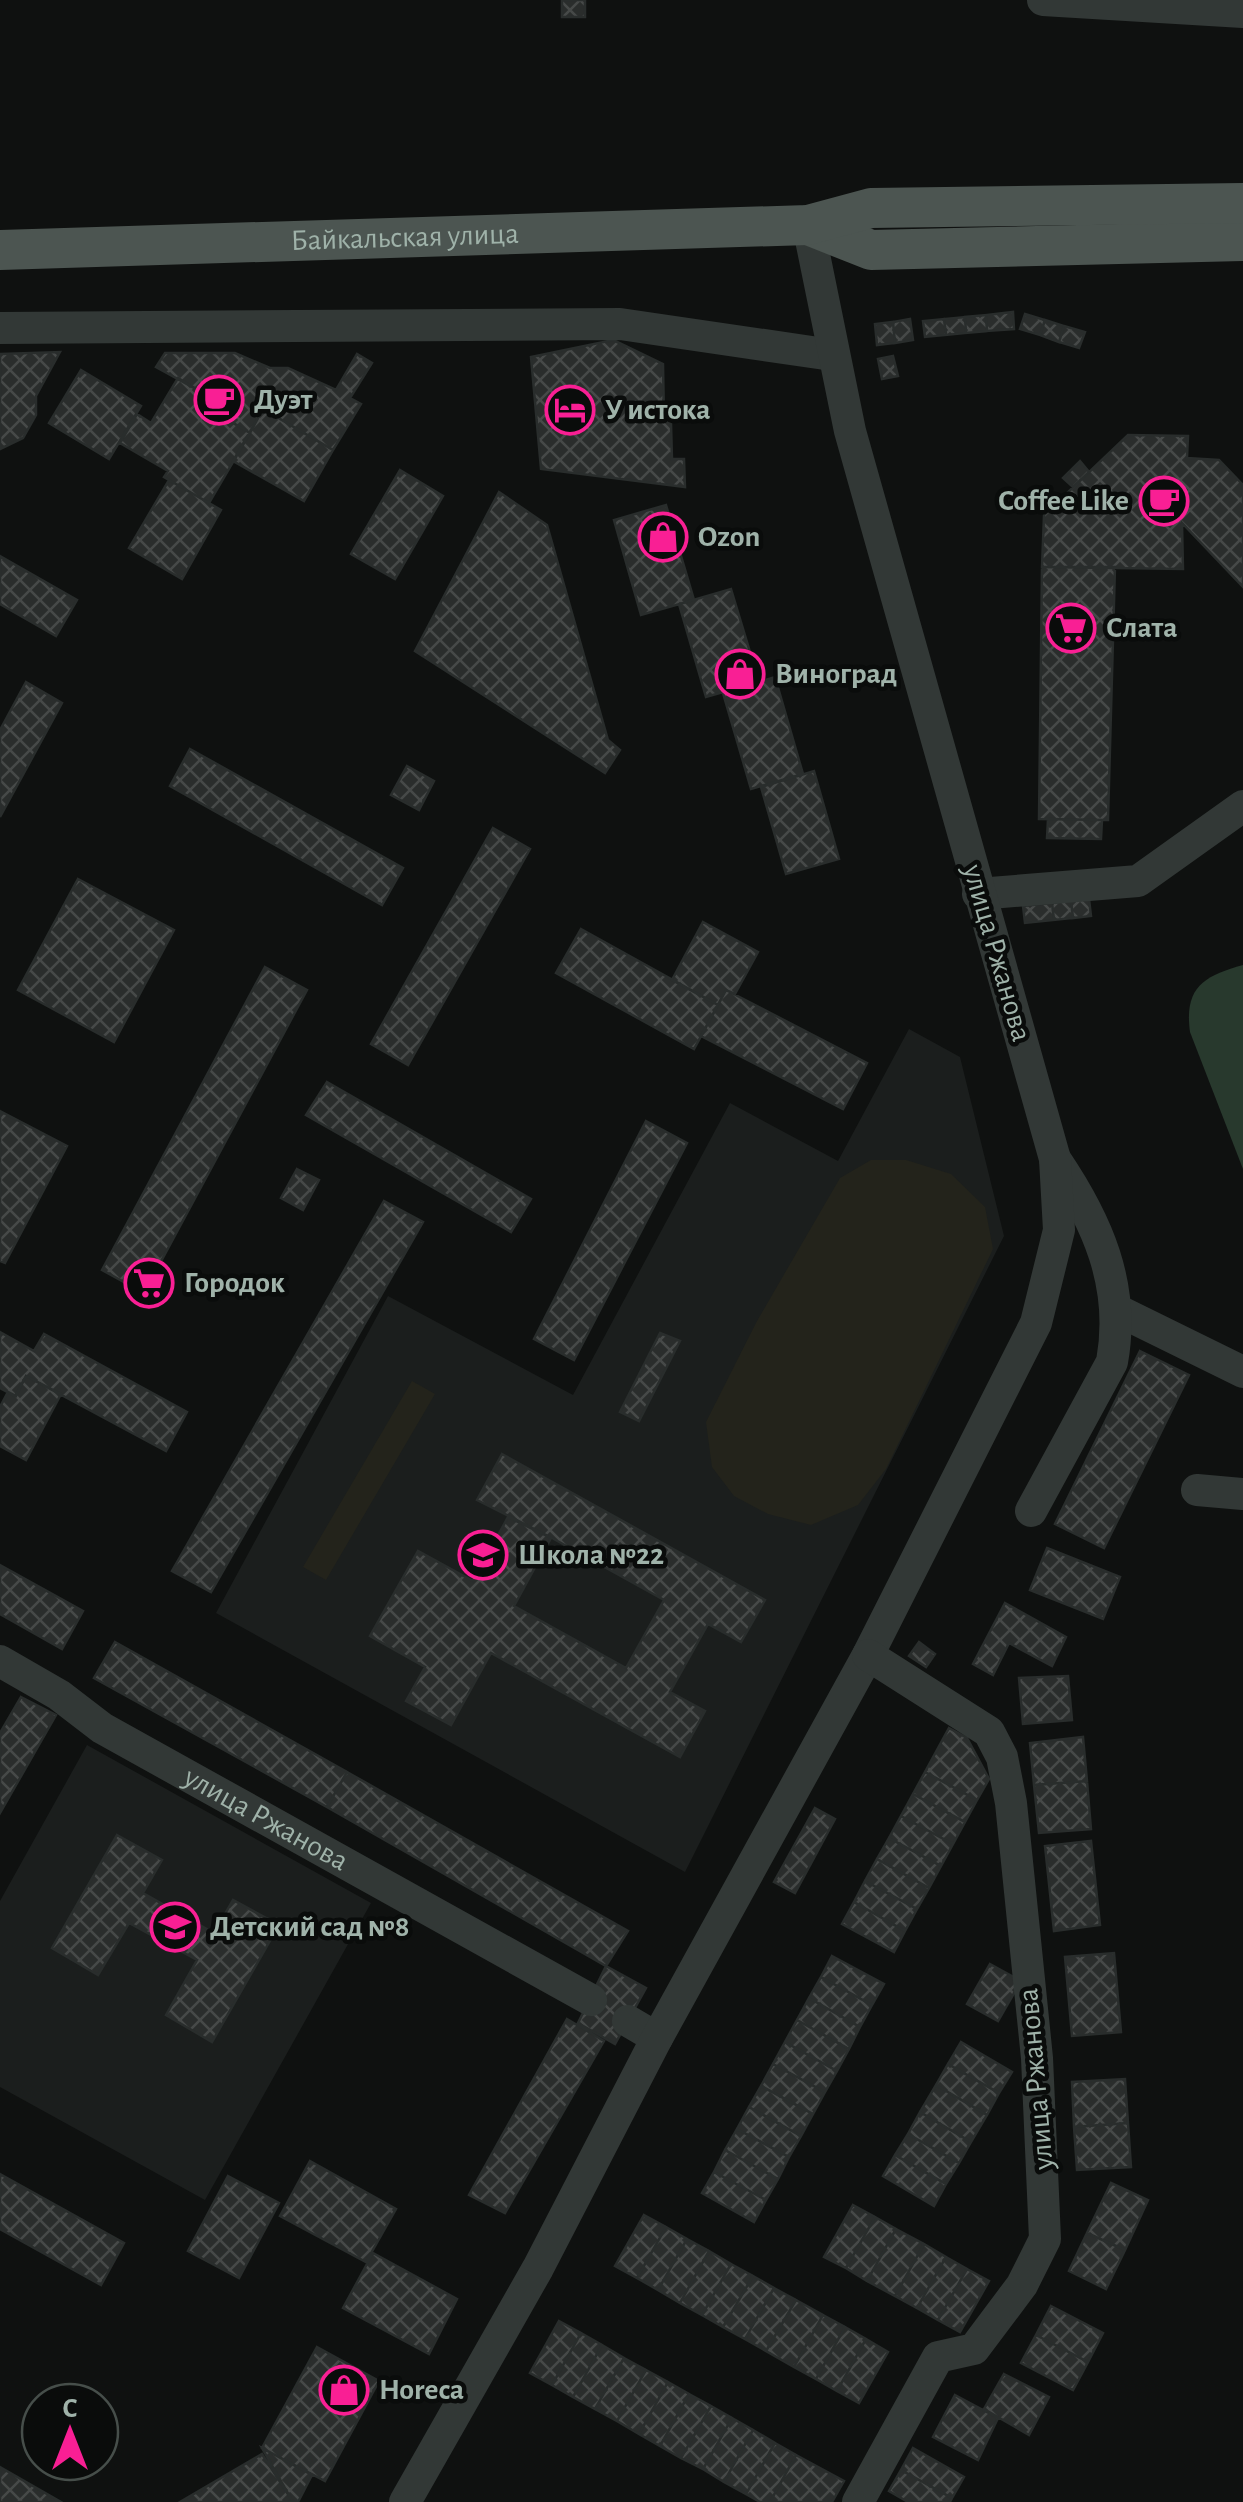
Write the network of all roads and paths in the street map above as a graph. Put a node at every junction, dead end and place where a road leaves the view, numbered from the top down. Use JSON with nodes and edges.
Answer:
{"nodes":[{"id":1,"x":1042,"y":0,"type":"edge"},
{"id":2,"x":1243,"y":12,"type":"edge"},
{"id":3,"x":1243,"y":203,"type":"edge"},
{"id":4,"x":808,"y":226,"type":"junction"},
{"id":5,"x":1243,"y":241,"type":"edge"},
{"id":6,"x":0,"y":250,"type":"edge"},
{"id":7,"x":0,"y":328,"type":"edge"},
{"id":8,"x":832,"y":355,"type":"junction"},
{"id":9,"x":1243,"y":806,"type":"edge"},
{"id":10,"x":978,"y":894,"type":"junction"},
{"id":11,"x":1055,"y":1159,"type":"junction"},
{"id":12,"x":1117,"y":1310,"type":"junction"},
{"id":13,"x":1243,"y":1372,"type":"edge"},
{"id":14,"x":1197,"y":1490,"type":"dead end"},
{"id":15,"x":1243,"y":1494,"type":"edge"},
{"id":16,"x":1031,"y":1510,"type":"dead end"},
{"id":17,"x":868,"y":1655,"type":"junction"},
{"id":18,"x":0,"y":1661,"type":"edge"},
{"id":19,"x":590,"y":2000,"type":"dead end"},
{"id":20,"x":628,"y":2021,"type":"dead end"},
{"id":21,"x":656,"y":2038,"type":"junction"},
{"id":22,"x":405,"y":2502,"type":"edge"},
{"id":23,"x":858,"y":2502,"type":"edge"}],
"edges":[{"from":1,"to":2,"type":"street"},
{"from":3,"to":4,"type":"main road","name":"Байкальская улица"},
{"from":4,"to":5,"type":"main road","name":"Байкальская улица"},
{"from":4,"to":6,"type":"main road","name":"Байкальская улица"},
{"from":4,"to":8,"type":"street","name":"улица Ржанова"},
{"from":7,"to":8,"type":"street"},
{"from":8,"to":10,"type":"street","name":"улица Ржанова"},
{"from":9,"to":10,"type":"street"},
{"from":10,"to":11,"type":"street","name":"улица Ржанова"},
{"from":11,"to":12,"type":"street"},
{"from":11,"to":17,"type":"street","name":"улица Ржанова"},
{"from":12,"to":13,"type":"street"},
{"from":12,"to":16,"type":"street"},
{"from":14,"to":15,"type":"street"},
{"from":17,"to":21,"type":"street","name":"улица Ржанова"},
{"from":17,"to":23,"type":"street","name":"улица Ржанова"},
{"from":18,"to":19,"type":"street","name":"улица Ржанова"},
{"from":20,"to":21,"type":"street"},
{"from":21,"to":22,"type":"street","name":"улица Ржанова"}]}
